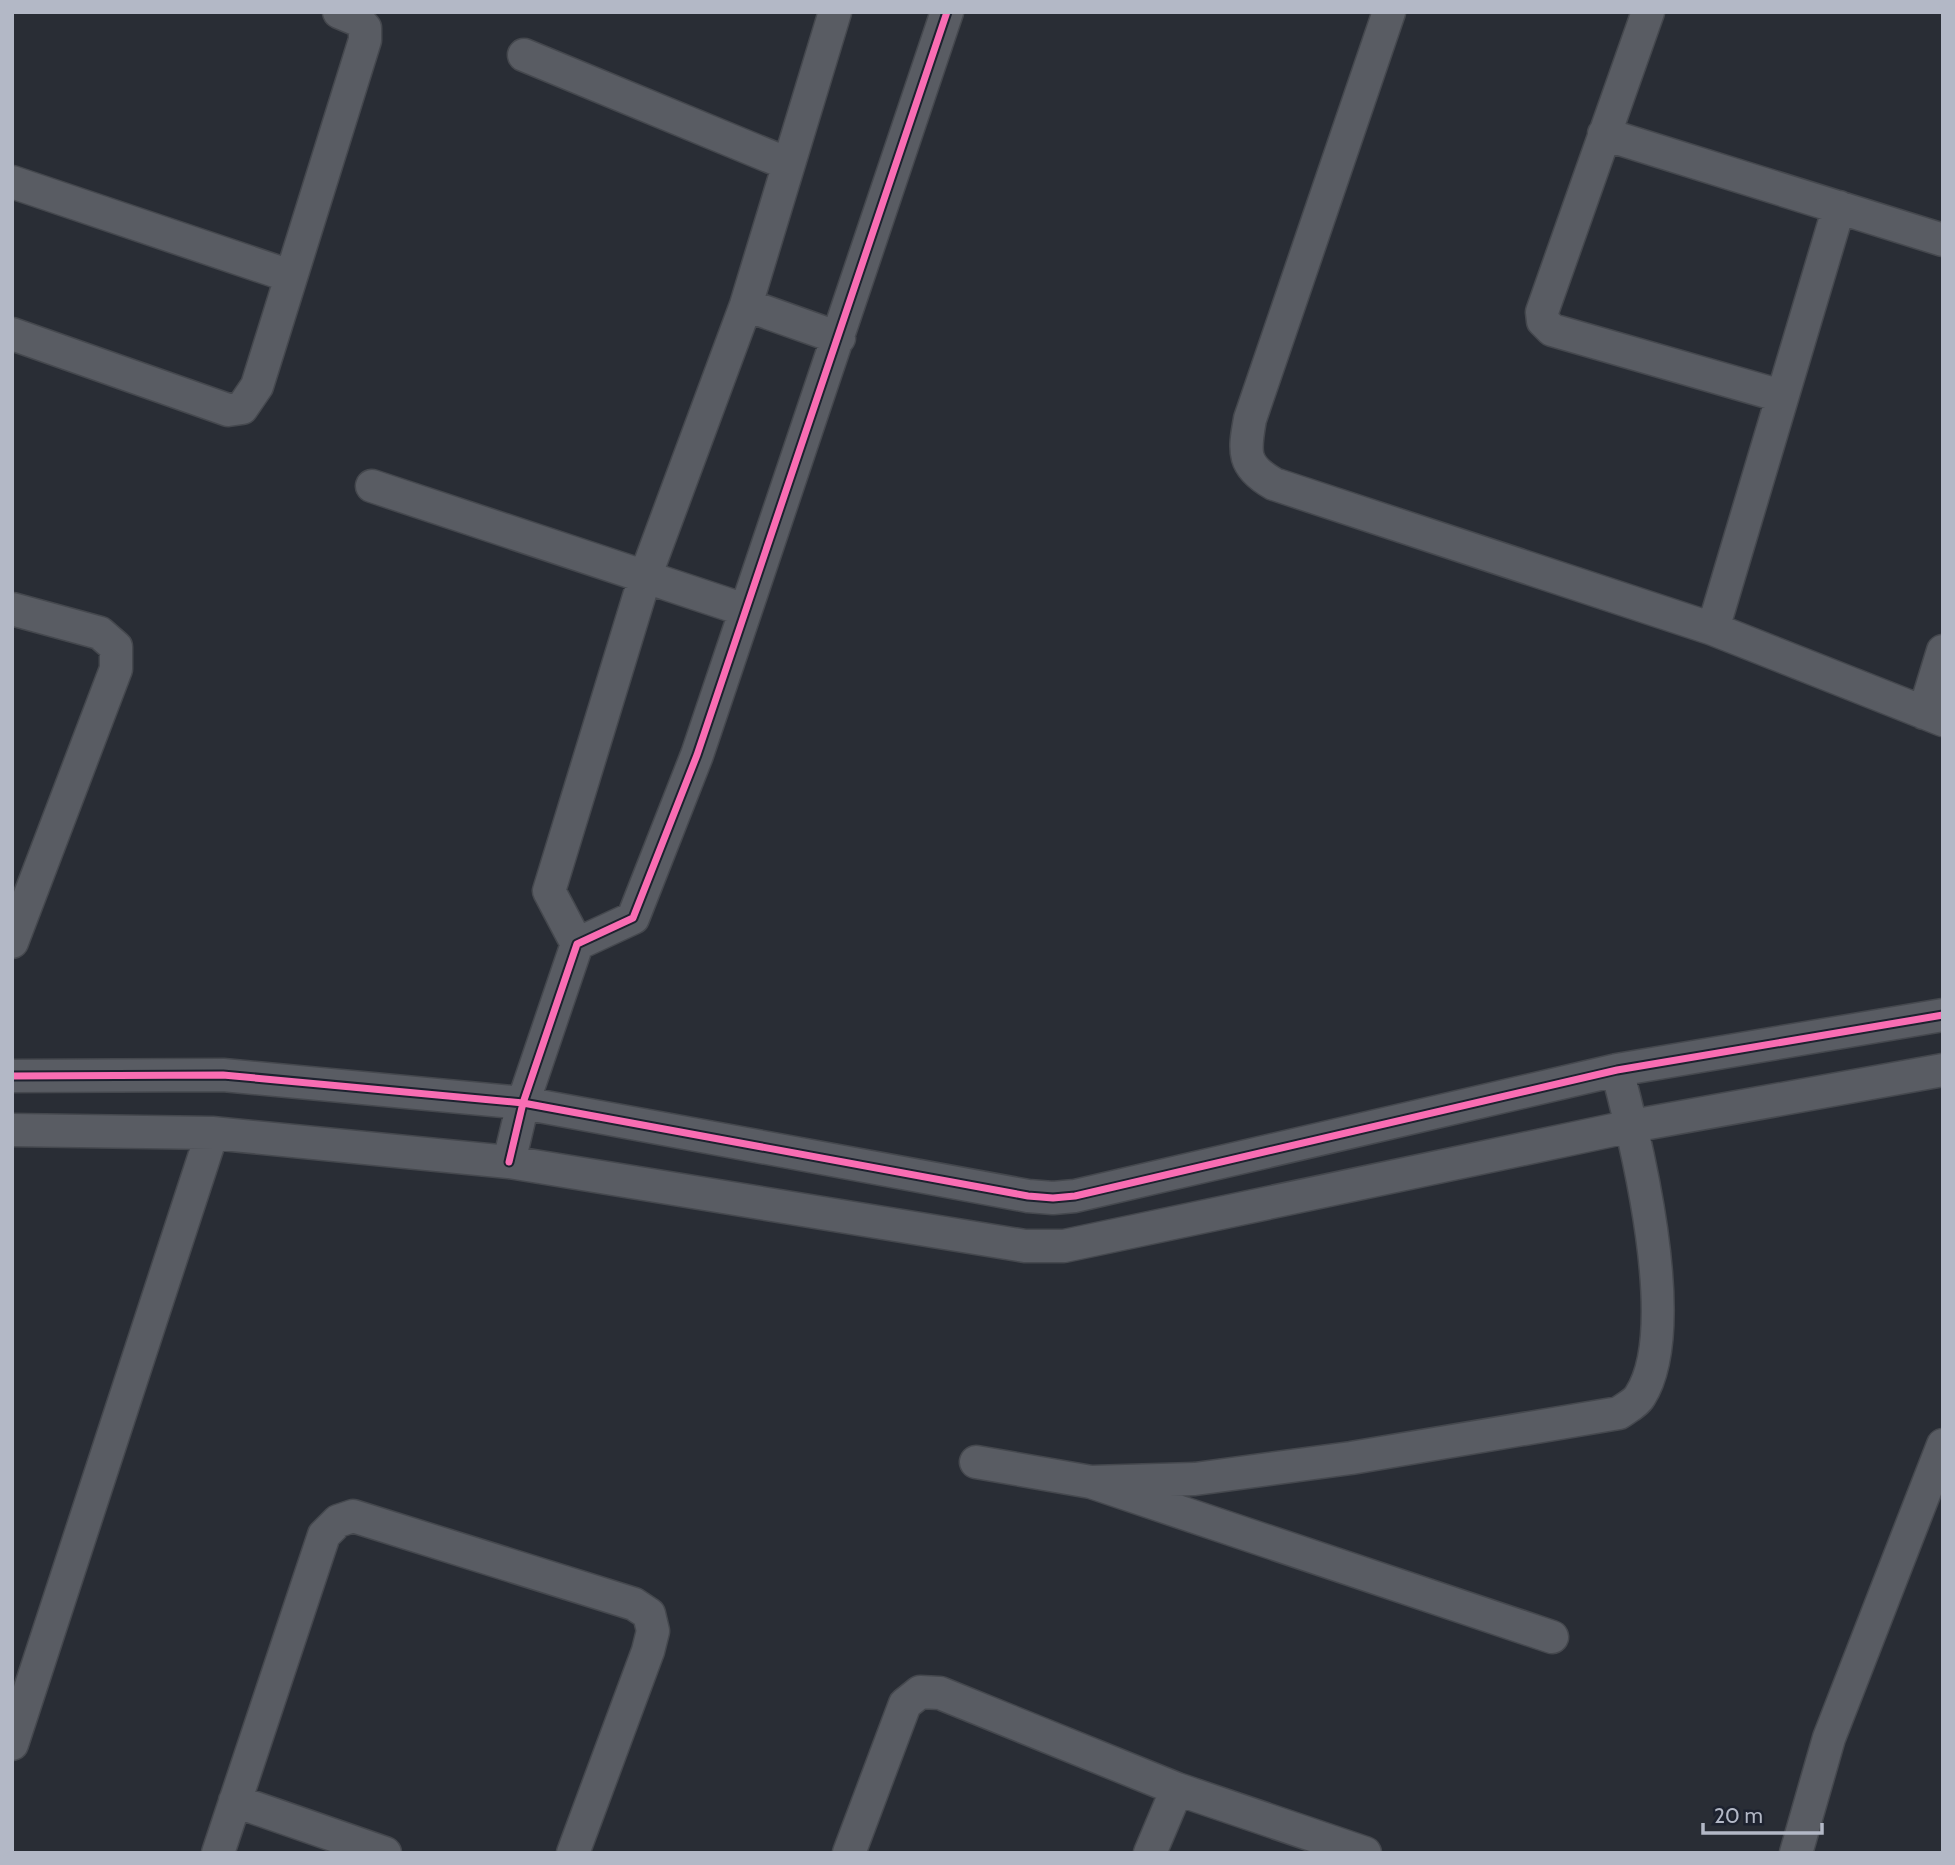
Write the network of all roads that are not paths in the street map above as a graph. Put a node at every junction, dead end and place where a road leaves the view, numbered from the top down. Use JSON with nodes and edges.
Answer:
{"nodes":[{"id":1,"x":339,"y":12,"type":"edge"},
{"id":2,"x":835,"y":12,"type":"edge"},
{"id":3,"x":947,"y":12,"type":"edge"},
{"id":4,"x":1389,"y":12,"type":"edge"},
{"id":5,"x":1648,"y":12,"type":"edge"},
{"id":6,"x":524,"y":55,"type":"dead end"},
{"id":7,"x":1604,"y":134,"type":"junction"},
{"id":8,"x":788,"y":164,"type":"junction"},
{"id":9,"x":12,"y":182,"type":"edge"},
{"id":10,"x":1839,"y":207,"type":"junction"},
{"id":11,"x":1943,"y":240,"type":"edge"},
{"id":12,"x":290,"y":276,"type":"junction"},
{"id":13,"x":746,"y":305,"type":"junction"},
{"id":14,"x":12,"y":334,"type":"edge"},
{"id":15,"x":839,"y":338,"type":"junction"},
{"id":16,"x":1781,"y":396,"type":"junction"},
{"id":17,"x":372,"y":485,"type":"dead end"},
{"id":18,"x":645,"y":577,"type":"junction"},
{"id":19,"x":12,"y":609,"type":"edge"},
{"id":20,"x":745,"y":610,"type":"junction"},
{"id":21,"x":1713,"y":629,"type":"junction"},
{"id":22,"x":1943,"y":651,"type":"edge"},
{"id":23,"x":1933,"y":717,"type":"edge"},
{"id":24,"x":12,"y":942,"type":"edge"},
{"id":25,"x":577,"y":944,"type":"junction"},
{"id":26,"x":1943,"y":1015,"type":"edge"},
{"id":27,"x":1617,"y":1070,"type":"junction"},
{"id":28,"x":1943,"y":1070,"type":"edge"},
{"id":29,"x":12,"y":1076,"type":"edge"},
{"id":30,"x":523,"y":1103,"type":"junction"},
{"id":31,"x":1632,"y":1126,"type":"junction"},
{"id":32,"x":12,"y":1130,"type":"edge"},
{"id":33,"x":212,"y":1133,"type":"junction"},
{"id":34,"x":509,"y":1162,"type":"junction"},
{"id":35,"x":1943,"y":1445,"type":"edge"},
{"id":36,"x":976,"y":1462,"type":"dead end"},
{"id":37,"x":1091,"y":1482,"type":"junction"},
{"id":38,"x":1552,"y":1637,"type":"dead end"},
{"id":39,"x":12,"y":1744,"type":"edge"},
{"id":40,"x":1177,"y":1789,"type":"junction"},
{"id":41,"x":235,"y":1801,"type":"junction"},
{"id":42,"x":218,"y":1853,"type":"edge"},
{"id":43,"x":385,"y":1853,"type":"edge"},
{"id":44,"x":573,"y":1853,"type":"edge"},
{"id":45,"x":849,"y":1853,"type":"edge"},
{"id":46,"x":1150,"y":1853,"type":"edge"},
{"id":47,"x":1365,"y":1853,"type":"edge"},
{"id":48,"x":1796,"y":1853,"type":"edge"}],
"edges":[{"from":1,"to":12,"type":"street"},
{"from":2,"to":8,"type":"street"},
{"from":3,"to":15,"type":"street"},
{"from":4,"to":21,"type":"street"},
{"from":5,"to":7,"type":"street"},
{"from":6,"to":8,"type":"street"},
{"from":7,"to":10,"type":"street"},
{"from":7,"to":16,"type":"street"},
{"from":8,"to":13,"type":"street"},
{"from":9,"to":12,"type":"street"},
{"from":10,"to":11,"type":"street"},
{"from":10,"to":16,"type":"street"},
{"from":12,"to":14,"type":"street"},
{"from":13,"to":15,"type":"street"},
{"from":13,"to":18,"type":"street"},
{"from":15,"to":20,"type":"street"},
{"from":16,"to":21,"type":"street"},
{"from":17,"to":18,"type":"street"},
{"from":18,"to":20,"type":"street"},
{"from":18,"to":25,"type":"street"},
{"from":19,"to":24,"type":"street"},
{"from":20,"to":25,"type":"street"},
{"from":21,"to":23,"type":"street"},
{"from":22,"to":23,"type":"street"},
{"from":25,"to":30,"type":"street"},
{"from":26,"to":27,"type":"street"},
{"from":27,"to":30,"type":"street"},
{"from":27,"to":31,"type":"street"},
{"from":28,"to":31,"type":"street"},
{"from":29,"to":30,"type":"street"},
{"from":30,"to":34,"type":"street"},
{"from":31,"to":34,"type":"street"},
{"from":31,"to":37,"type":"street"},
{"from":32,"to":33,"type":"street"},
{"from":33,"to":34,"type":"street"},
{"from":33,"to":39,"type":"street"},
{"from":35,"to":48,"type":"street"},
{"from":36,"to":37,"type":"street"},
{"from":37,"to":38,"type":"street"},
{"from":40,"to":45,"type":"street"},
{"from":40,"to":46,"type":"street"},
{"from":40,"to":47,"type":"street"},
{"from":41,"to":42,"type":"street"},
{"from":41,"to":43,"type":"street"},
{"from":41,"to":44,"type":"street"}]}
